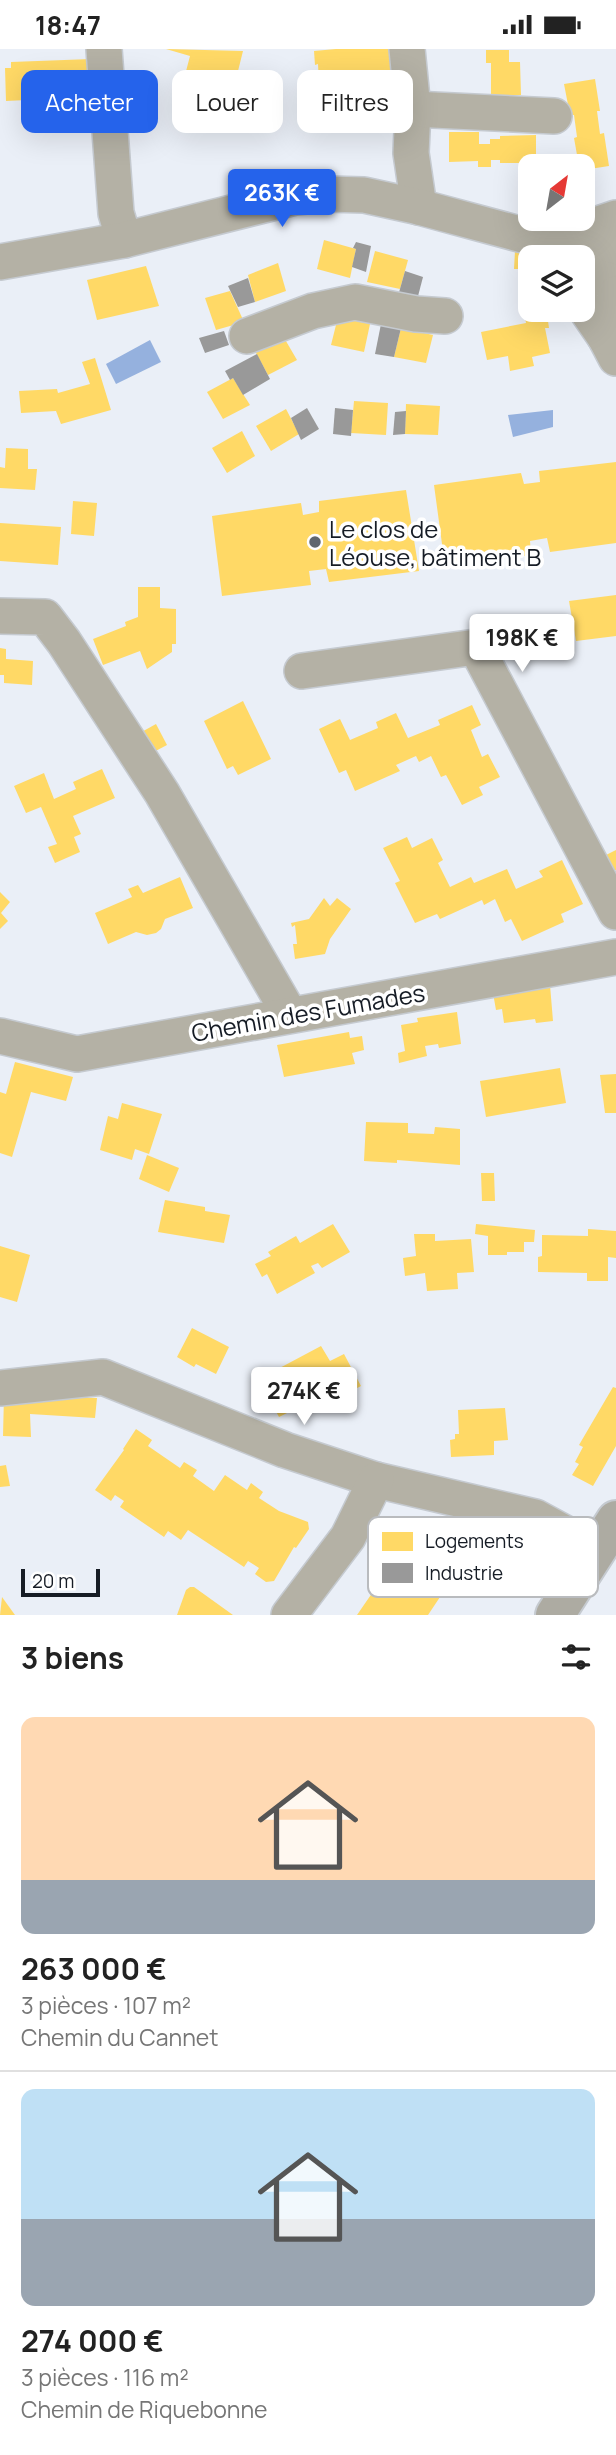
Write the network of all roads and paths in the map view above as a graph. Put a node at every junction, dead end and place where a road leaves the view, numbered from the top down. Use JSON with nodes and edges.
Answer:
{"nodes":[{"id":1,"x":104,"y":49,"type":"edge"},
{"id":2,"x":407,"y":49,"type":"edge"},
{"id":3,"x":409,"y":70,"type":"edge"},
{"id":4,"x":413,"y":109,"type":"edge"},
{"id":5,"x":554,"y":116,"type":"dead end"},
{"id":6,"x":412,"y":133,"type":"edge"},
{"id":7,"x":419,"y":207,"type":"junction"},
{"id":8,"x":616,"y":218,"type":"edge"},
{"id":9,"x":124,"y":240,"type":"junction"},
{"id":10,"x":556,"y":245,"type":"edge"},
{"id":11,"x":567,"y":245,"type":"edge"},
{"id":12,"x":571,"y":245,"type":"edge"},
{"id":13,"x":616,"y":254,"type":"edge"},
{"id":14,"x":0,"y":262,"type":"edge"},
{"id":15,"x":595,"y":276,"type":"edge"},
{"id":16,"x":616,"y":283,"type":"edge"},
{"id":17,"x":616,"y":294,"type":"edge"},
{"id":18,"x":445,"y":316,"type":"dead end"},
{"id":19,"x":595,"y":322,"type":"edge"},
{"id":20,"x":247,"y":336,"type":"dead end"},
{"id":21,"x":611,"y":344,"type":"edge"},
{"id":22,"x":0,"y":616,"type":"edge"},
{"id":23,"x":302,"y":671,"type":"dead end"},
{"id":24,"x":616,"y":912,"type":"edge"},
{"id":25,"x":616,"y":957,"type":"edge"},
{"id":26,"x":289,"y":1015,"type":"junction"},
{"id":27,"x":0,"y":1037,"type":"edge"},
{"id":28,"x":0,"y":1388,"type":"edge"},
{"id":29,"x":376,"y":1480,"type":"junction"},
{"id":30,"x":535,"y":1517,"type":"edge"},
{"id":31,"x":566,"y":1597,"type":"edge"},
{"id":32,"x":289,"y":1615,"type":"edge"},
{"id":33,"x":555,"y":1615,"type":"edge"}],
"edges":[{"from":1,"to":9,"type":"street"},
{"from":2,"to":3,"type":"street"},
{"from":4,"to":5,"type":"street"},
{"from":6,"to":7,"type":"street"},
{"from":7,"to":9,"type":"street"},
{"from":7,"to":10,"type":"street"},
{"from":8,"to":11,"type":"street"},
{"from":9,"to":14,"type":"street"},
{"from":12,"to":13,"type":"street"},
{"from":15,"to":16,"type":"street"},
{"from":17,"to":21,"type":"street"},
{"from":18,"to":20,"type":"street"},
{"from":19,"to":21,"type":"street"},
{"from":22,"to":26,"type":"street"},
{"from":23,"to":24,"type":"street"},
{"from":25,"to":26,"type":"street","name":"Chemin des Fumades"},
{"from":26,"to":27,"type":"street","name":"Chemin des Fumades"},
{"from":28,"to":29,"type":"street"},
{"from":29,"to":30,"type":"street"},
{"from":29,"to":32,"type":"street"},
{"from":31,"to":33,"type":"main road"}]}
